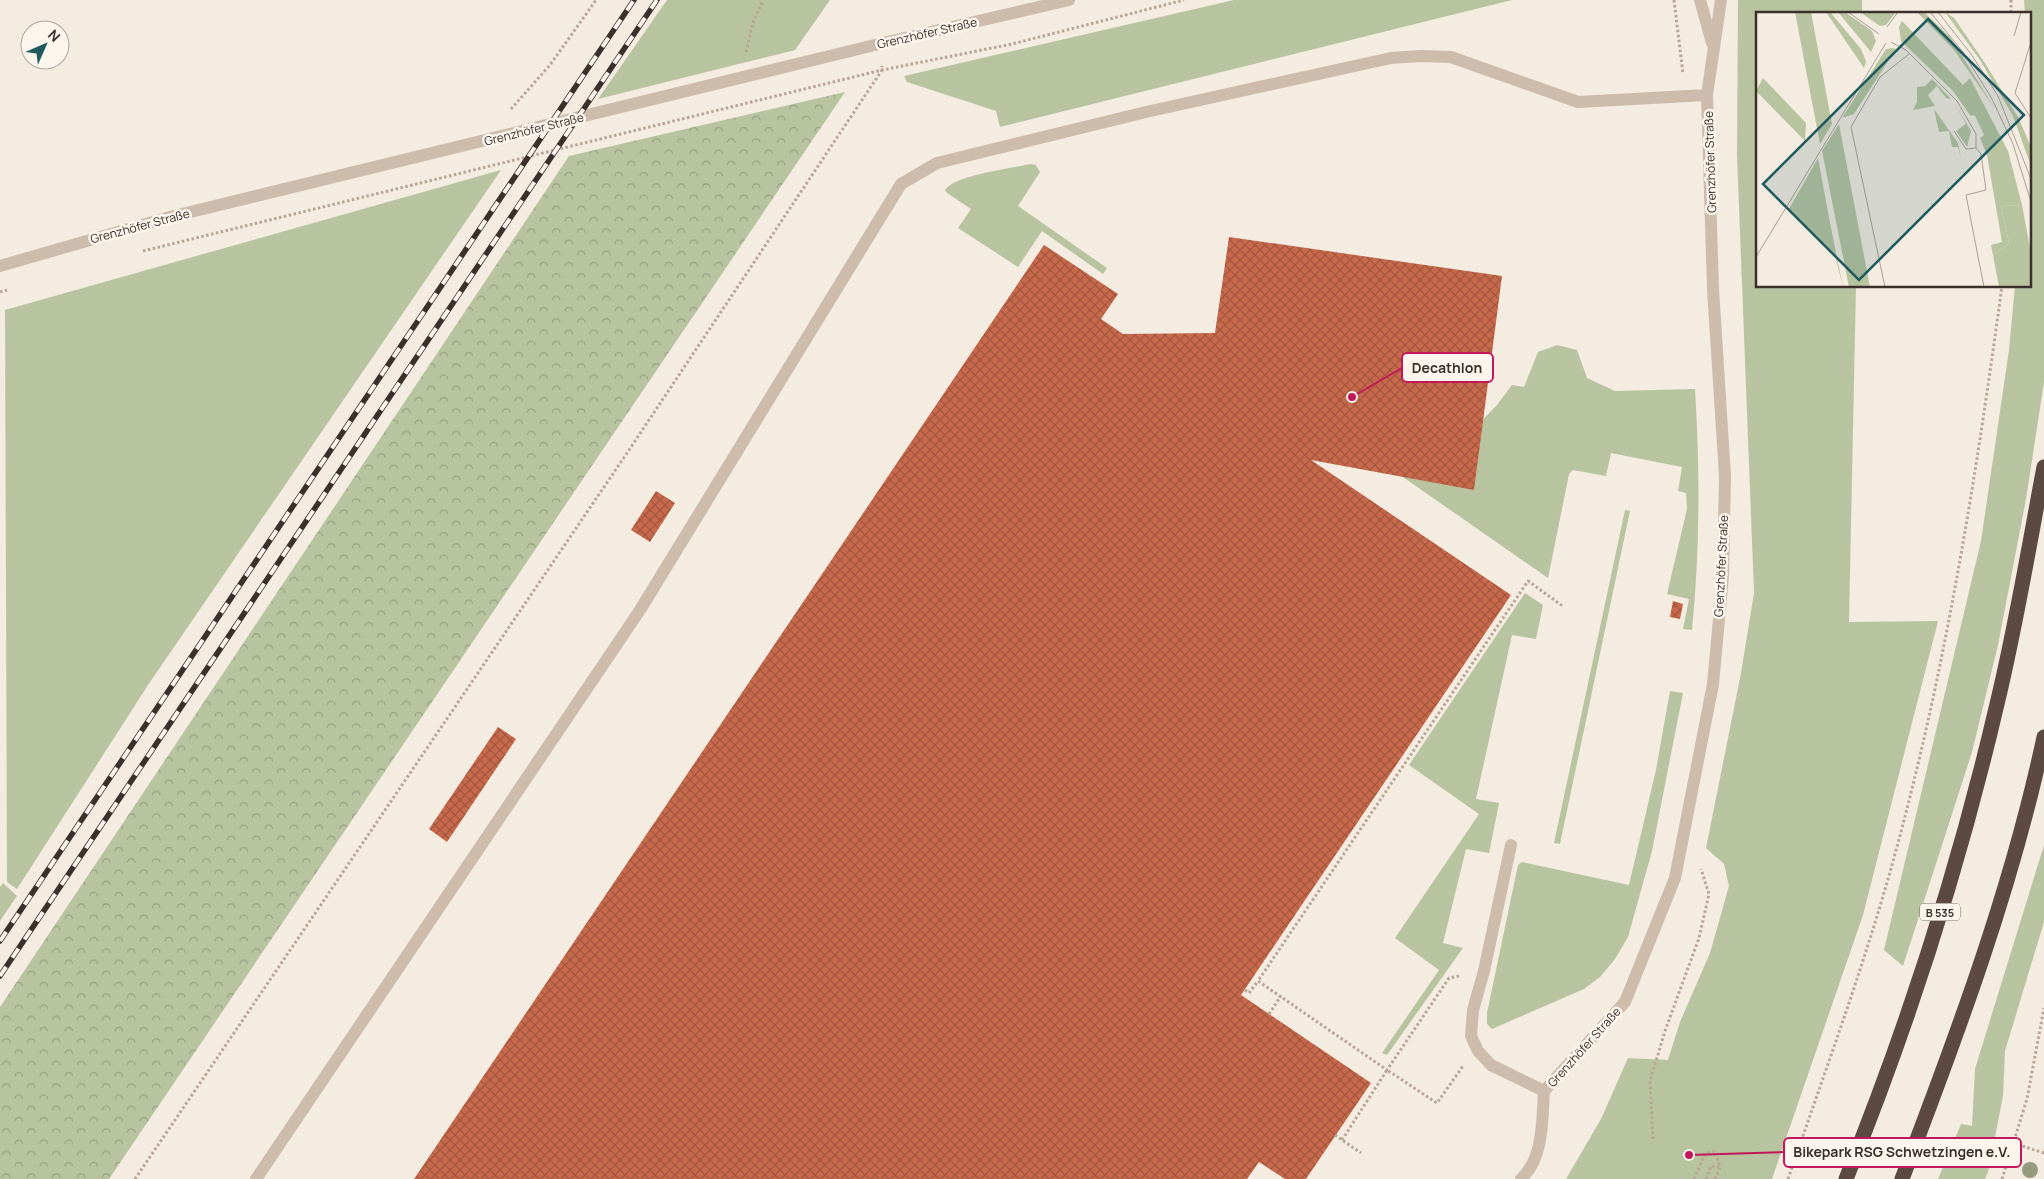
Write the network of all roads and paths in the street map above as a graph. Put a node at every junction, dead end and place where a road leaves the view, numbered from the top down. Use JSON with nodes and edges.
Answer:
{"nodes":[{"id":1,"x":596,"y":0,"type":"edge"},
{"id":2,"x":763,"y":0,"type":"edge"},
{"id":3,"x":1069,"y":0,"type":"edge"},
{"id":4,"x":1184,"y":0,"type":"edge"},
{"id":5,"x":1700,"y":0,"type":"edge"},
{"id":6,"x":1721,"y":0,"type":"edge"},
{"id":7,"x":883,"y":43,"type":"junction"},
{"id":8,"x":1714,"y":48,"type":"junction"},
{"id":9,"x":882,"y":70,"type":"junction"},
{"id":10,"x":740,"y":78,"type":"junction"},
{"id":11,"x":1707,"y":95,"type":"junction"},
{"id":12,"x":485,"y":141,"type":"junction"},
{"id":13,"x":141,"y":252,"type":"dead end"},
{"id":14,"x":0,"y":266,"type":"edge"},
{"id":15,"x":2002,"y":288,"type":"edge"},
{"id":16,"x":9,"y":289,"type":"dead end"},
{"id":17,"x":0,"y":292,"type":"edge"},
{"id":18,"x":2044,"y":467,"type":"edge"},
{"id":19,"x":1564,"y":607,"type":"dead end"},
{"id":20,"x":2044,"y":737,"type":"edge"},
{"id":21,"x":1511,"y":845,"type":"dead end"},
{"id":22,"x":1679,"y":857,"type":"junction"},
{"id":23,"x":1484,"y":971,"type":"junction"},
{"id":24,"x":1258,"y":981,"type":"junction"},
{"id":25,"x":1244,"y":990,"type":"dead end"},
{"id":26,"x":1281,"y":996,"type":"junction"},
{"id":27,"x":2044,"y":1008,"type":"edge"},
{"id":28,"x":1268,"y":1014,"type":"dead end"},
{"id":29,"x":1478,"y":1051,"type":"junction"},
{"id":30,"x":1387,"y":1070,"type":"junction"},
{"id":31,"x":1544,"y":1091,"type":"junction"},
{"id":32,"x":1335,"y":1135,"type":"dead end"},
{"id":33,"x":1653,"y":1139,"type":"dead end"},
{"id":34,"x":1342,"y":1140,"type":"junction"},
{"id":35,"x":2013,"y":1143,"type":"junction"},
{"id":36,"x":2044,"y":1153,"type":"edge"},
{"id":37,"x":1361,"y":1154,"type":"dead end"},
{"id":38,"x":1720,"y":1167,"type":"junction"},
{"id":39,"x":135,"y":1179,"type":"edge"},
{"id":40,"x":256,"y":1179,"type":"edge"},
{"id":41,"x":1521,"y":1179,"type":"edge"},
{"id":42,"x":1694,"y":1179,"type":"edge"},
{"id":43,"x":1706,"y":1179,"type":"edge"},
{"id":44,"x":1715,"y":1179,"type":"edge"},
{"id":45,"x":1788,"y":1179,"type":"edge"},
{"id":46,"x":1846,"y":1179,"type":"edge"},
{"id":47,"x":1902,"y":1179,"type":"edge"},
{"id":48,"x":2002,"y":1179,"type":"edge"}],
"edges":[{"from":1,"to":12,"type":"path"},
{"from":2,"to":10,"type":"path"},
{"from":3,"to":7,"type":"street","name":"Grenzhöfer Straße"},
{"from":4,"to":9,"type":"path"},
{"from":5,"to":8,"type":"street","name":"Grenzhöfer Straße"},
{"from":6,"to":8,"type":"street"},
{"from":7,"to":9,"type":"path"},
{"from":7,"to":10,"type":"street","name":"Grenzhöfer Straße"},
{"from":8,"to":11,"type":"street","name":"Grenzhöfer Straße"},
{"from":9,"to":13,"type":"path"},
{"from":9,"to":39,"type":"path"},
{"from":10,"to":12,"type":"street","name":"Grenzhöfer Straße"},
{"from":11,"to":22,"type":"street","name":"Grenzhöfer Straße"},
{"from":11,"to":40,"type":"street"},
{"from":12,"to":14,"type":"street","name":"Grenzhöfer Straße"},
{"from":15,"to":45,"type":"path"},
{"from":16,"to":17,"type":"path"},
{"from":18,"to":46,"type":"highway","number":"B 535"},
{"from":19,"to":24,"type":"path"},
{"from":20,"to":47,"type":"highway"},
{"from":21,"to":23,"type":"street"},
{"from":22,"to":31,"type":"street","name":"Grenzhöfer Straße"},
{"from":22,"to":33,"type":"path"},
{"from":23,"to":29,"type":"street"},
{"from":23,"to":30,"type":"path"},
{"from":24,"to":25,"type":"path"},
{"from":24,"to":26,"type":"path"},
{"from":26,"to":28,"type":"path"},
{"from":26,"to":30,"type":"path"},
{"from":27,"to":35,"type":"path"},
{"from":29,"to":30,"type":"path"},
{"from":29,"to":31,"type":"street"},
{"from":30,"to":34,"type":"path"},
{"from":31,"to":41,"type":"street"},
{"from":32,"to":34,"type":"path"},
{"from":34,"to":37,"type":"path"},
{"from":35,"to":36,"type":"path"},
{"from":35,"to":48,"type":"path"},
{"from":38,"to":42,"type":"path"},
{"from":38,"to":43,"type":"path"},
{"from":38,"to":44,"type":"path"}]}
